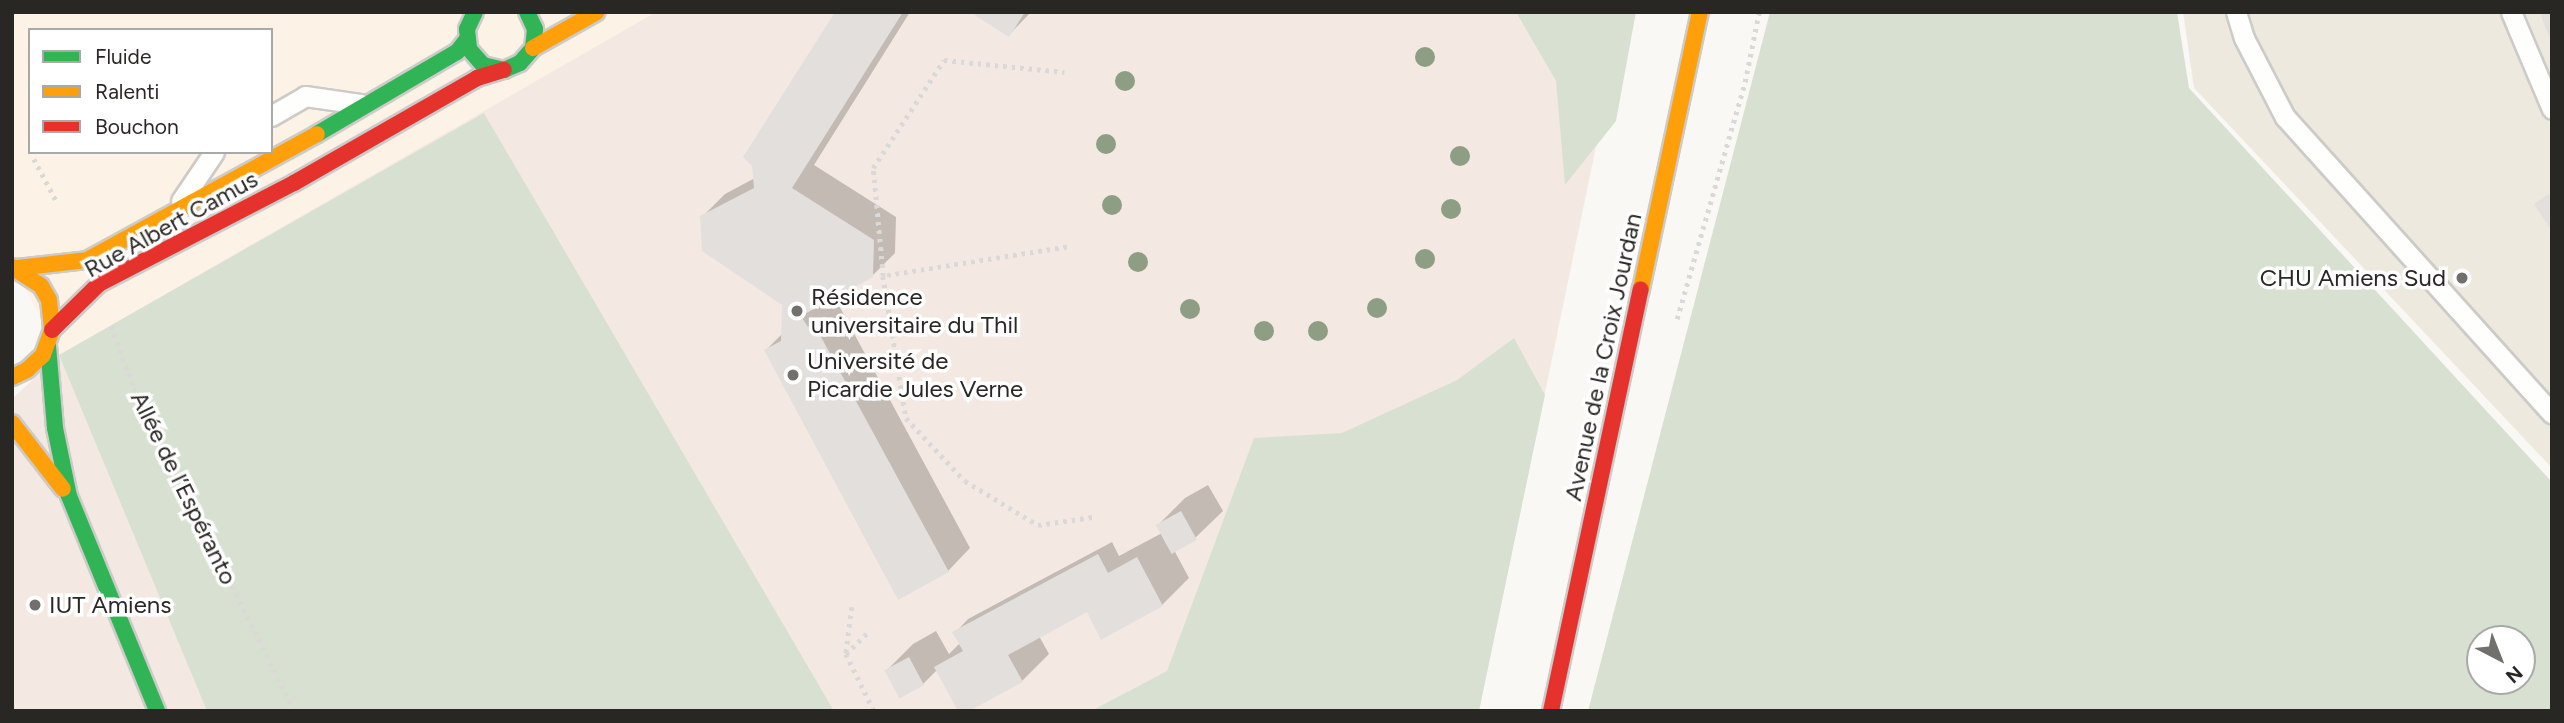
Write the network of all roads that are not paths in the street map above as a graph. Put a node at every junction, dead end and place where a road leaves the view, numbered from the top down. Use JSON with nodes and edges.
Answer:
{"nodes":[{"id":1,"x":475,"y":12,"type":"edge"},
{"id":2,"x":527,"y":12,"type":"edge"},
{"id":3,"x":597,"y":12,"type":"edge"},
{"id":4,"x":1700,"y":12,"type":"edge"},
{"id":5,"x":2236,"y":12,"type":"edge"},
{"id":6,"x":2511,"y":12,"type":"edge"},
{"id":7,"x":467,"y":39,"type":"junction"},
{"id":8,"x":533,"y":47,"type":"junction"},
{"id":9,"x":504,"y":70,"type":"junction"},
{"id":10,"x":369,"y":105,"type":"junction"},
{"id":11,"x":2552,"y":109,"type":"edge"},
{"id":12,"x":273,"y":115,"type":"edge"},
{"id":13,"x":213,"y":154,"type":"edge"},
{"id":14,"x":174,"y":214,"type":"junction"},
{"id":15,"x":15,"y":267,"type":"edge"},
{"id":16,"x":50,"y":338,"type":"junction"},
{"id":17,"x":12,"y":377,"type":"edge"},
{"id":18,"x":2552,"y":415,"type":"edge"},
{"id":19,"x":12,"y":423,"type":"edge"},
{"id":20,"x":69,"y":496,"type":"junction"},
{"id":21,"x":157,"y":711,"type":"edge"},
{"id":22,"x":1552,"y":711,"type":"edge"}],
"edges":[{"from":1,"to":7,"type":"street"},
{"from":2,"to":8,"type":"street"},
{"from":3,"to":8,"type":"street"},
{"from":4,"to":22,"type":"street","name":"Avenue de la Croix Jourdan"},
{"from":5,"to":18,"type":"lane"},
{"from":6,"to":11,"type":"lane"},
{"from":7,"to":9,"type":"street"},
{"from":7,"to":10,"type":"street","name":"Rue Albert Camus"},
{"from":8,"to":9,"type":"street","name":"Rue Albert Camus"},
{"from":9,"to":16,"type":"street","name":"Rue Albert Camus"},
{"from":10,"to":12,"type":"lane"},
{"from":10,"to":14,"type":"street","name":"Rue Albert Camus"},
{"from":13,"to":14,"type":"lane"},
{"from":14,"to":15,"type":"street","name":"Rue Albert Camus"},
{"from":15,"to":16,"type":"street"},
{"from":16,"to":17,"type":"street","name":"Rue Albert Camus"},
{"from":16,"to":20,"type":"street"},
{"from":19,"to":20,"type":"street"},
{"from":20,"to":21,"type":"street"}]}
